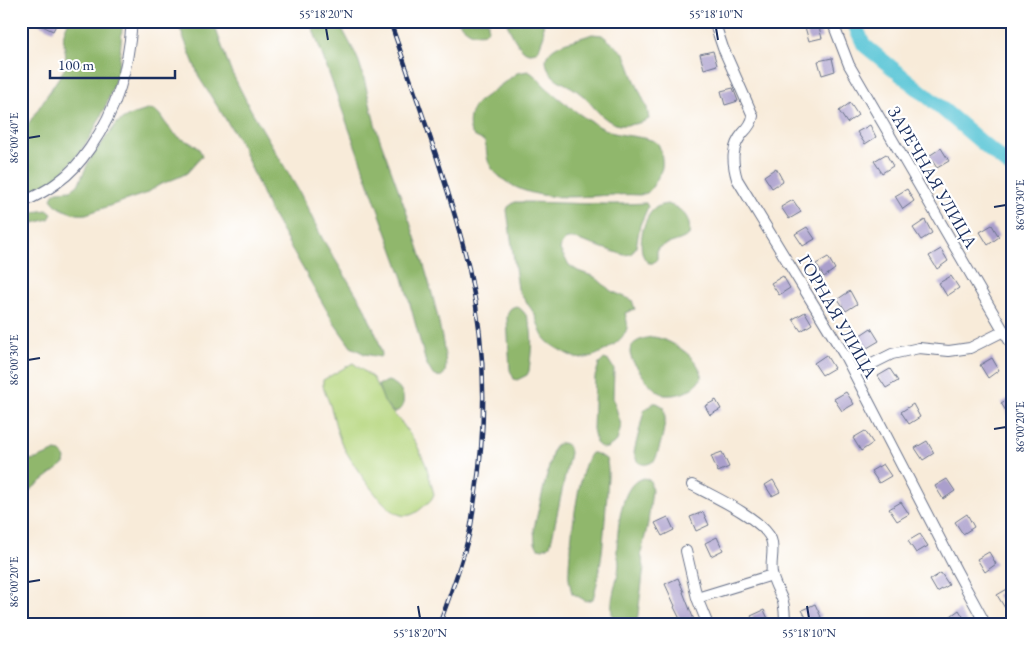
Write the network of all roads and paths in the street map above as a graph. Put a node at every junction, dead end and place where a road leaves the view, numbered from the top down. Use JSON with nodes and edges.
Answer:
{"nodes":[{"id":1,"x":132,"y":21,"type":"edge"},
{"id":2,"x":714,"y":21,"type":"edge"},
{"id":3,"x":832,"y":21,"type":"edge"},
{"id":4,"x":21,"y":203,"type":"edge"},
{"id":5,"x":1004,"y":330,"type":"junction"},
{"id":6,"x":1013,"y":347,"type":"edge"},
{"id":7,"x":854,"y":373,"type":"junction"},
{"id":8,"x":692,"y":485,"type":"dead end"},
{"id":9,"x":686,"y":551,"type":"dead end"},
{"id":10,"x":772,"y":575,"type":"junction"},
{"id":11,"x":697,"y":598,"type":"junction"},
{"id":12,"x":708,"y":625,"type":"edge"},
{"id":13,"x":785,"y":625,"type":"edge"},
{"id":14,"x":986,"y":625,"type":"edge"}],
"edges":[{"from":1,"to":4,"type":"street"},
{"from":2,"to":7,"type":"street","name":"ГОРНАЯ УЛИЦА"},
{"from":3,"to":5,"type":"street","name":"ЗАРЕЧНАЯ УЛИЦА"},
{"from":5,"to":6,"type":"street","name":"ЗАРЕЧНАЯ УЛИЦА"},
{"from":5,"to":7,"type":"street"},
{"from":7,"to":14,"type":"street","name":"ГОРНАЯ УЛИЦА"},
{"from":8,"to":10,"type":"street"},
{"from":9,"to":11,"type":"street"},
{"from":10,"to":11,"type":"street"},
{"from":10,"to":13,"type":"street"},
{"from":11,"to":12,"type":"street"}]}
